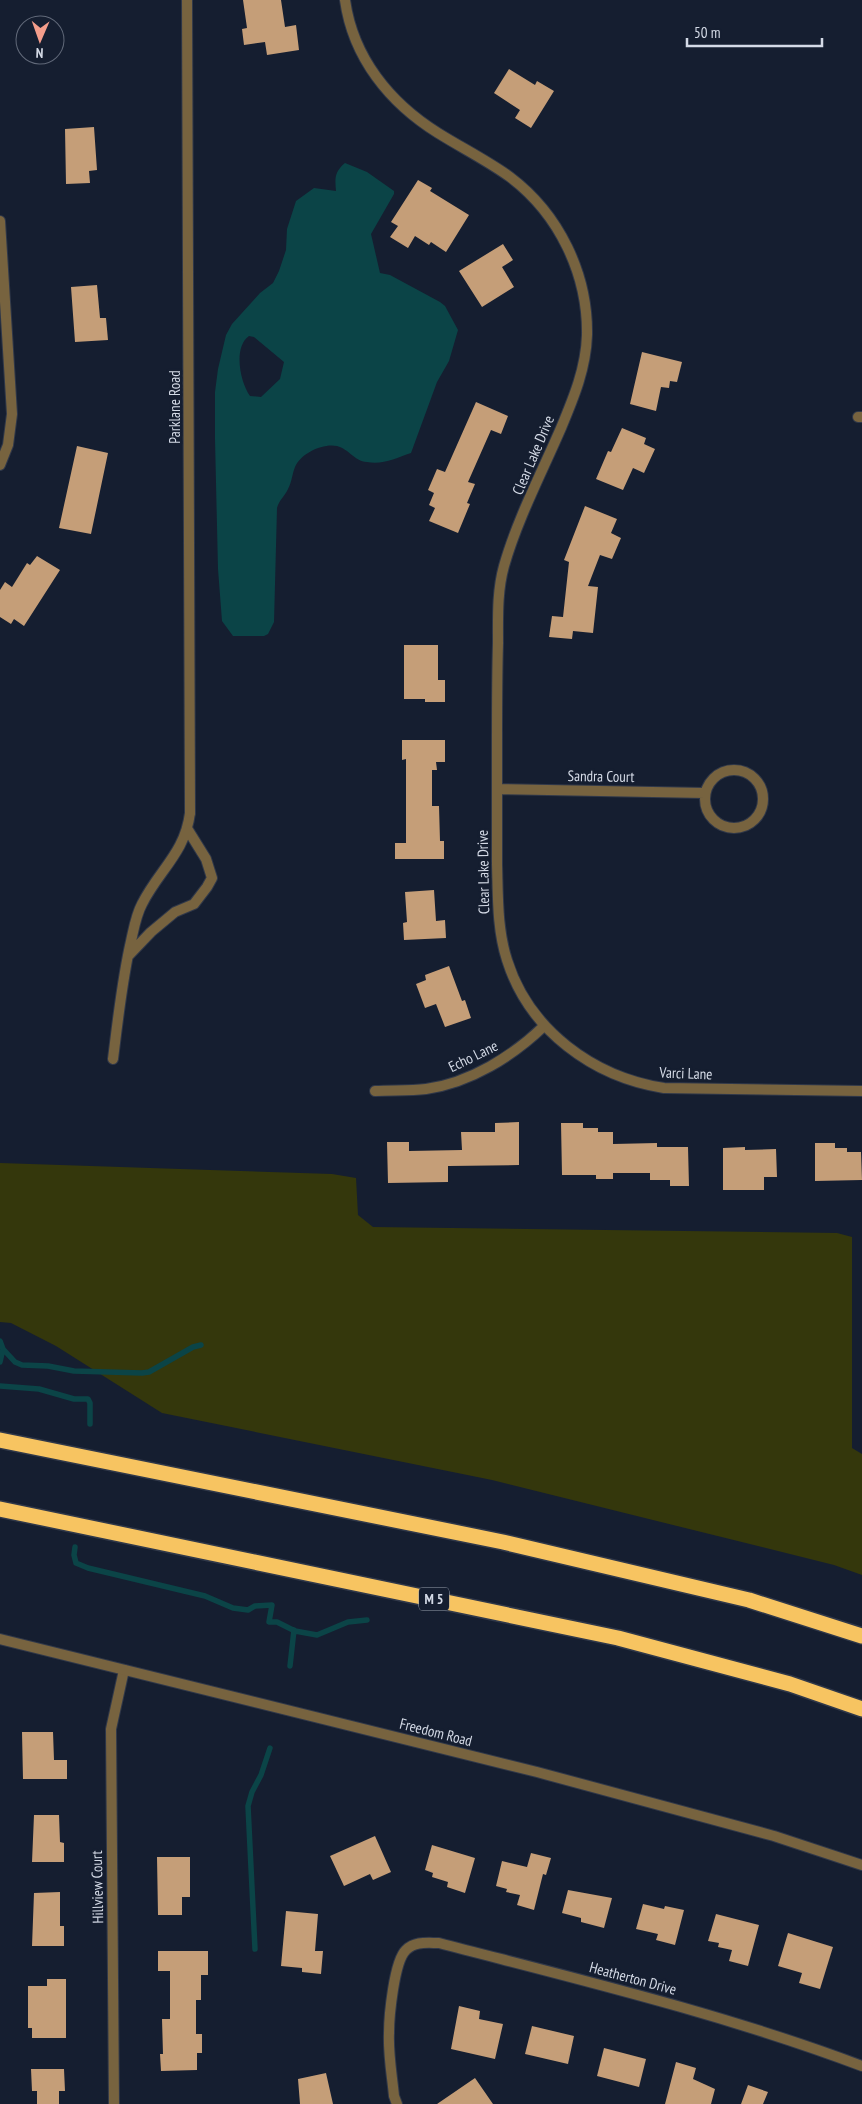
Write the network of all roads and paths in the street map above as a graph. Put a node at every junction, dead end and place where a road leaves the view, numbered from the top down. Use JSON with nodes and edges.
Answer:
{"nodes":[{"id":1,"x":188,"y":0,"type":"edge"},
{"id":2,"x":344,"y":0,"type":"edge"},
{"id":3,"x":0,"y":221,"type":"edge"},
{"id":4,"x":0,"y":465,"type":"edge"},
{"id":5,"x":496,"y":789,"type":"junction"},
{"id":6,"x":705,"y":793,"type":"junction"},
{"id":7,"x":188,"y":830,"type":"junction"},
{"id":8,"x":128,"y":956,"type":"junction"},
{"id":9,"x":534,"y":1012,"type":"joint"},
{"id":10,"x":544,"y":1026,"type":"junction"},
{"id":11,"x":113,"y":1059,"type":"dead end"},
{"id":12,"x":375,"y":1091,"type":"dead end"},
{"id":13,"x":862,"y":1091,"type":"edge"},
{"id":14,"x":0,"y":1440,"type":"edge"},
{"id":15,"x":0,"y":1509,"type":"edge"},
{"id":16,"x":862,"y":1636,"type":"edge"},
{"id":17,"x":0,"y":1639,"type":"edge"},
{"id":18,"x":124,"y":1670,"type":"junction"},
{"id":19,"x":862,"y":1709,"type":"edge"},
{"id":20,"x":862,"y":1865,"type":"edge"},
{"id":21,"x":862,"y":2066,"type":"edge"},
{"id":22,"x":114,"y":2104,"type":"edge"},
{"id":23,"x":397,"y":2104,"type":"edge"}],
"edges":[{"from":1,"to":7,"type":"street","name":"Parklane Road"},
{"from":2,"to":5,"type":"street","name":"Clear Lake Drive"},
{"from":3,"to":4,"type":"street"},
{"from":5,"to":6,"type":"street","name":"Sandra Court"},
{"from":5,"to":9,"type":"street","name":"Clear Lake Drive"},
{"from":6,"to":6,"type":"street"},
{"from":7,"to":8,"type":"street","name":"Parklane Road"},
{"from":7,"to":8,"type":"street"},
{"from":8,"to":11,"type":"street","name":"Parklane Road"},
{"from":9,"to":10,"type":"street","name":"Varci Lane"},
{"from":10,"to":12,"type":"street","name":"Echo Lane"},
{"from":10,"to":13,"type":"street","name":"Varci Lane"},
{"from":14,"to":16,"type":"highway"},
{"from":15,"to":19,"type":"highway","number":"M 5"},
{"from":17,"to":18,"type":"street","name":"Freedom Road"},
{"from":18,"to":20,"type":"street","name":"Freedom Road"},
{"from":18,"to":22,"type":"street","name":"Hillview Court"},
{"from":21,"to":23,"type":"street","name":"Heatherton Drive"}]}
